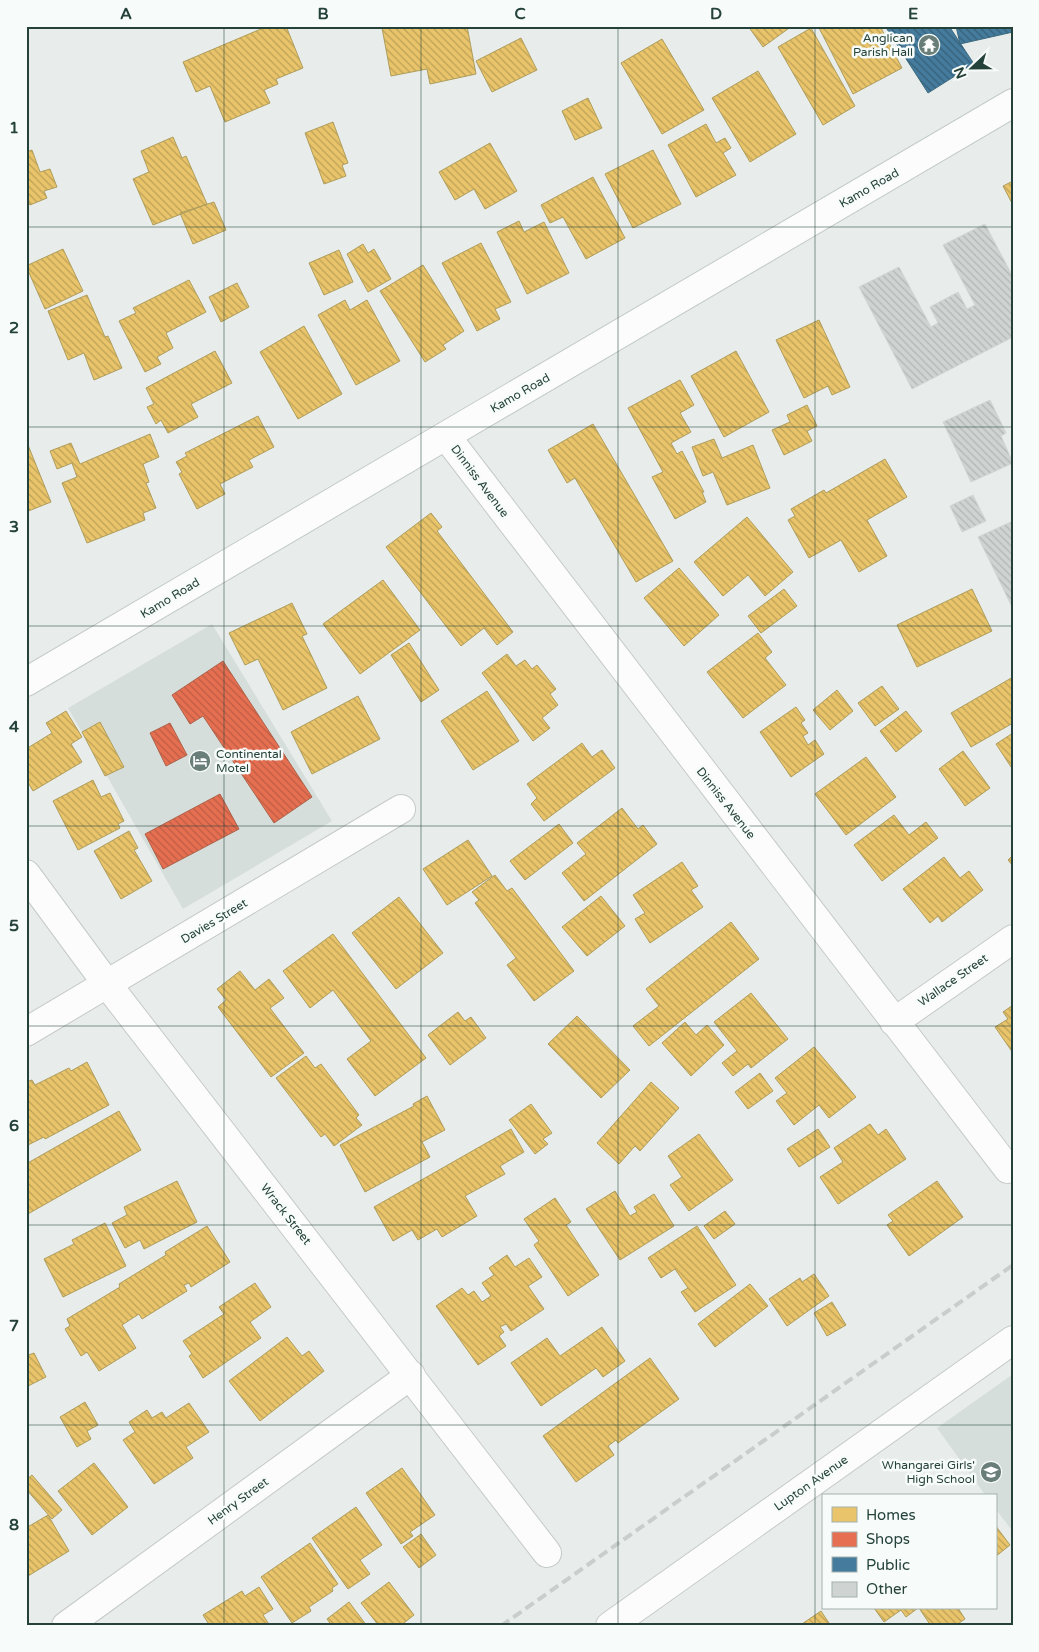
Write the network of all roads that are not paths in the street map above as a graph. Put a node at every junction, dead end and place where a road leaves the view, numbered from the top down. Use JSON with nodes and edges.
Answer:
{"nodes":[{"id":1,"x":1013,"y":103,"type":"edge"},
{"id":2,"x":446,"y":436,"type":"junction"},
{"id":3,"x":26,"y":682,"type":"edge"},
{"id":4,"x":401,"y":810,"type":"dead end"},
{"id":5,"x":26,"y":874,"type":"edge"},
{"id":6,"x":1013,"y":939,"type":"edge"},
{"id":7,"x":107,"y":984,"type":"junction"},
{"id":8,"x":894,"y":1022,"type":"junction"},
{"id":9,"x":26,"y":1032,"type":"edge"},
{"id":10,"x":1008,"y":1169,"type":"dead end"},
{"id":11,"x":1013,"y":1340,"type":"edge"},
{"id":12,"x":411,"y":1376,"type":"junction"},
{"id":13,"x":547,"y":1554,"type":"dead end"},
{"id":14,"x":66,"y":1626,"type":"edge"},
{"id":15,"x":610,"y":1626,"type":"edge"}],
"edges":[{"from":1,"to":2,"type":"street","name":"Kamo Road"},
{"from":2,"to":3,"type":"street","name":"Kamo Road"},
{"from":2,"to":8,"type":"street","name":"Dinniss Avenue"},
{"from":4,"to":7,"type":"street","name":"Davies Street"},
{"from":5,"to":7,"type":"street","name":"Wrack Street"},
{"from":6,"to":8,"type":"street","name":"Wallace Street"},
{"from":7,"to":9,"type":"street","name":"Davies Street"},
{"from":7,"to":12,"type":"street","name":"Wrack Street"},
{"from":8,"to":10,"type":"street","name":"Dinniss Avenue"},
{"from":11,"to":15,"type":"street","name":"Lupton Avenue"},
{"from":12,"to":13,"type":"street","name":"Wrack Street"},
{"from":12,"to":14,"type":"street","name":"Henry Street"}]}
